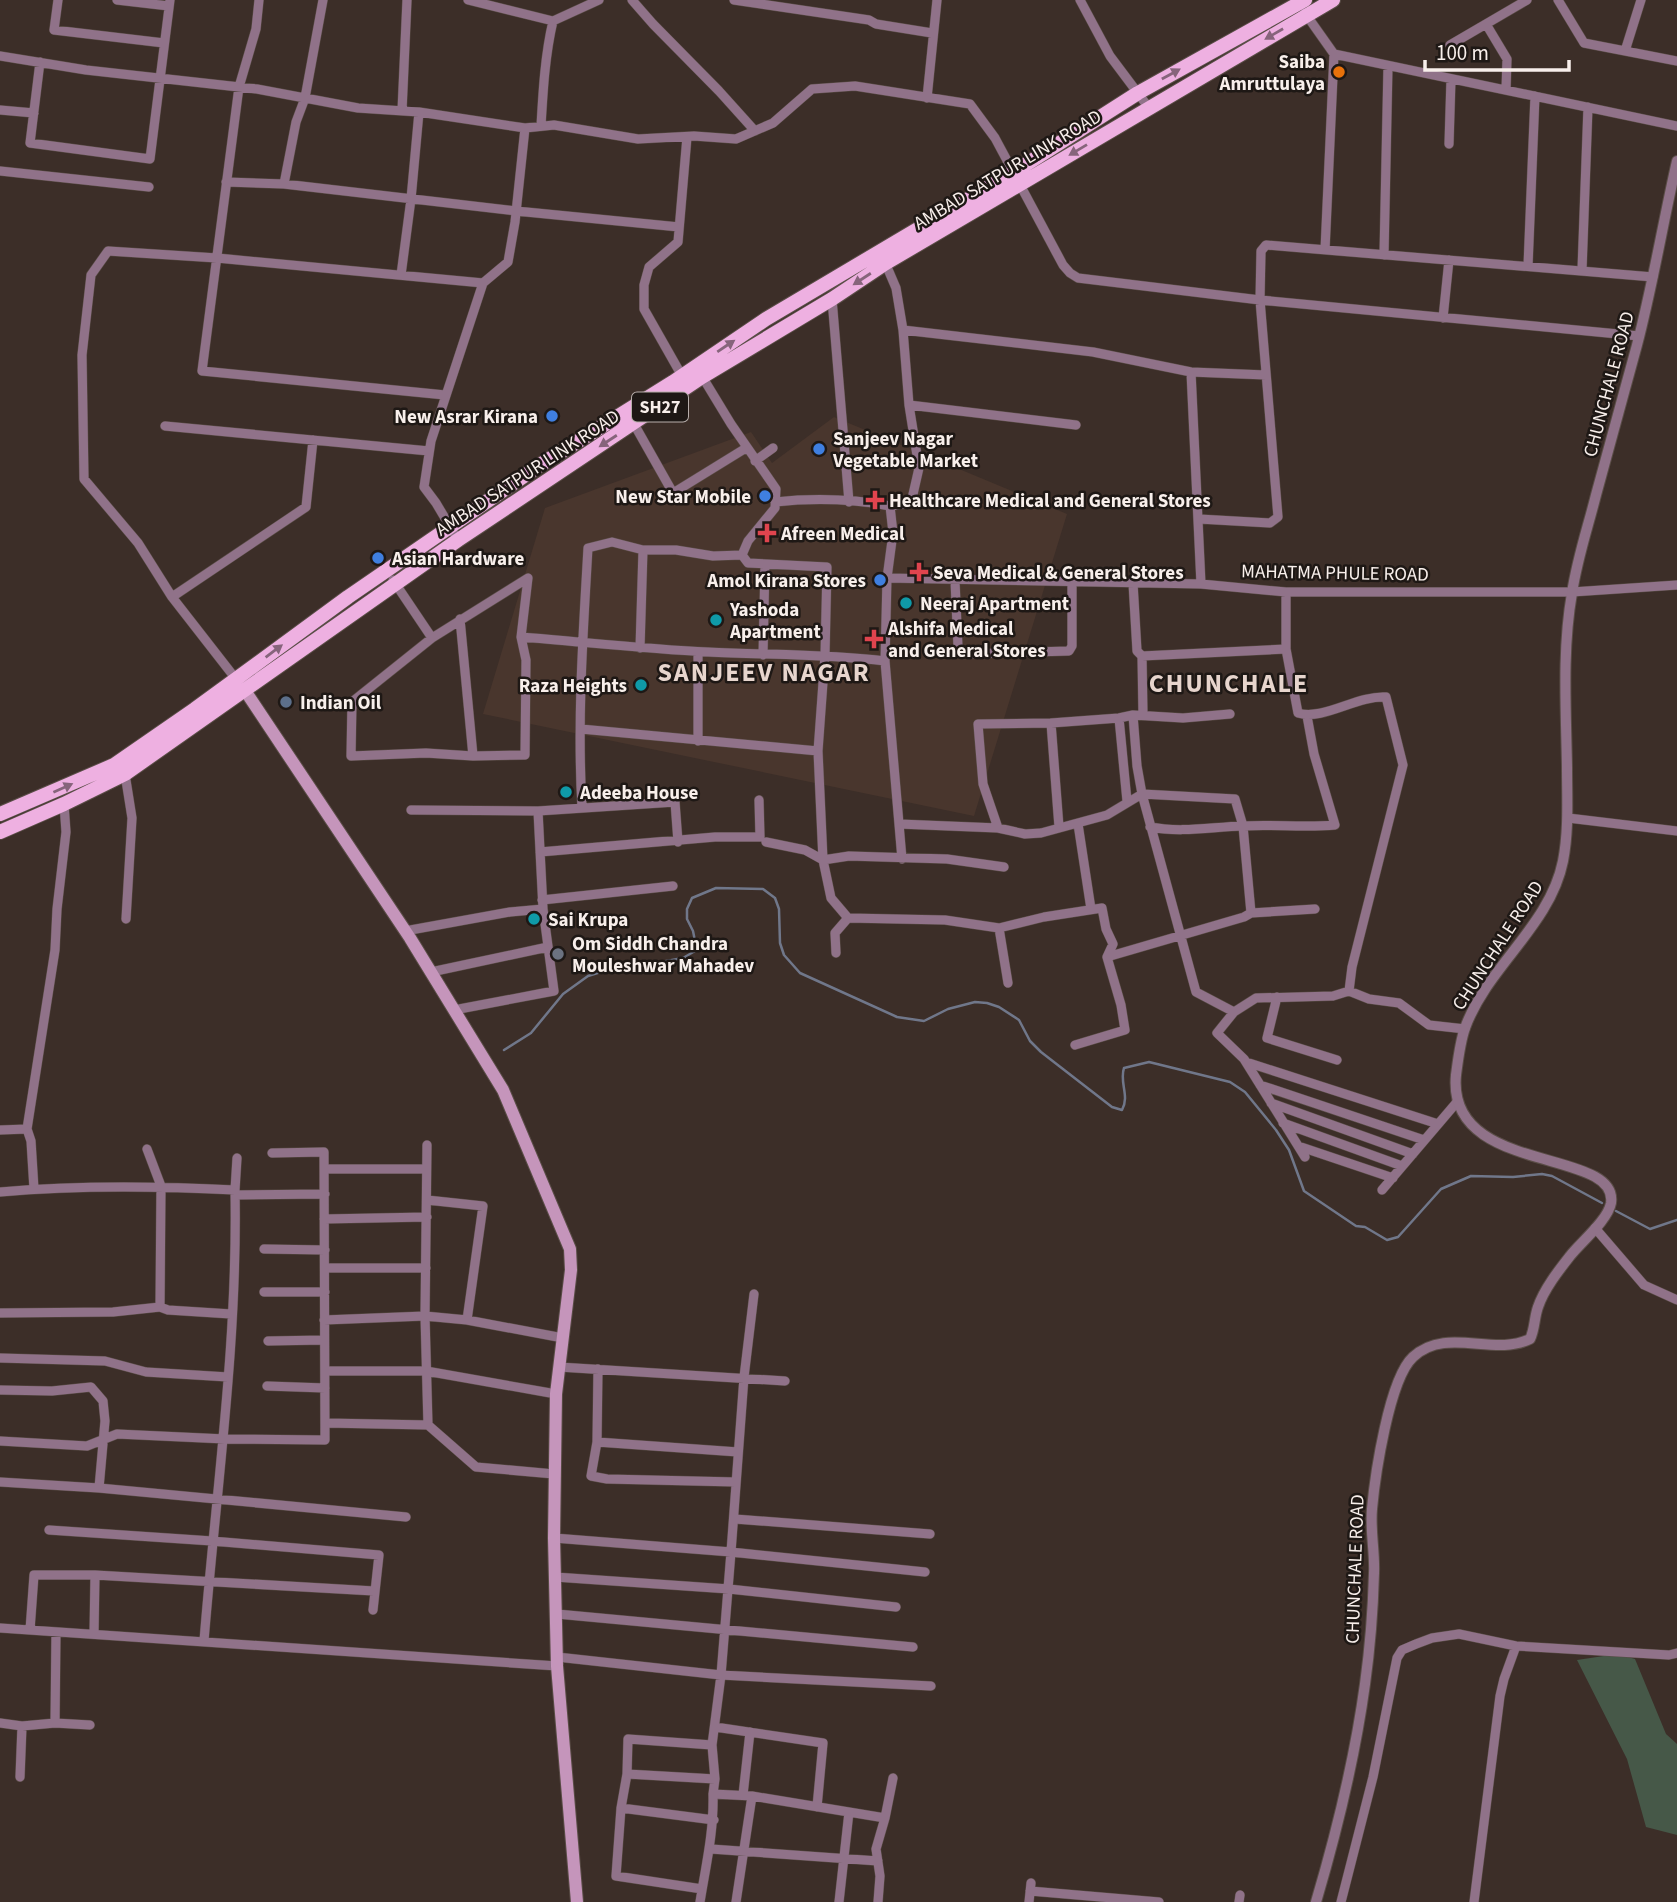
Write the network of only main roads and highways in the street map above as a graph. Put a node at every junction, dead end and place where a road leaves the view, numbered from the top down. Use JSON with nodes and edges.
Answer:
{"nodes":[{"id":1,"x":1333,"y":0,"type":"edge"},
{"id":2,"x":1304,"y":6,"type":"edge"},
{"id":3,"x":1018,"y":178,"type":"junction"},
{"id":4,"x":882,"y":257,"type":"junction"},
{"id":5,"x":699,"y":372,"type":"junction"},
{"id":6,"x":454,"y":533,"type":"junction"},
{"id":7,"x":240,"y":684,"type":"junction"},
{"id":8,"x":0,"y":814,"type":"edge"},
{"id":9,"x":0,"y":832,"type":"edge"},
{"id":10,"x":577,"y":1902,"type":"edge"}],
"edges":[{"from":1,"to":2,"type":"main road","name":"AMBAD SATPUR LINK ROAD","number":"SH27"},
{"from":2,"to":3,"type":"main road","name":"AMBAD SATPUR LINK ROAD","number":"SH27","one_way":true},
{"from":3,"to":2,"type":"main road","name":"AMBAD SATPUR LINK ROAD","one_way":true},
{"from":3,"to":4,"type":"main road","name":"AMBAD SATPUR LINK ROAD","number":"SH27"},
{"from":4,"to":5,"type":"main road","name":"AMBAD SATPUR LINK ROAD","number":"SH27","one_way":true},
{"from":5,"to":4,"type":"main road","name":"AMBAD SATPUR LINK ROAD","one_way":true},
{"from":5,"to":6,"type":"main road","name":"AMBAD SATPUR LINK ROAD","number":"SH27","one_way":true},
{"from":5,"to":6,"type":"main road","name":"AMBAD SATPUR LINK ROAD"},
{"from":6,"to":7,"type":"main road","name":"AMBAD SATPUR LINK ROAD","number":"SH27"},
{"from":8,"to":7,"type":"main road","name":"AMBAD SATPUR LINK ROAD","one_way":true},
{"from":7,"to":9,"type":"main road","name":"AMBAD SATPUR LINK ROAD","number":"SH27"},
{"from":7,"to":10,"type":"main road"}]}
